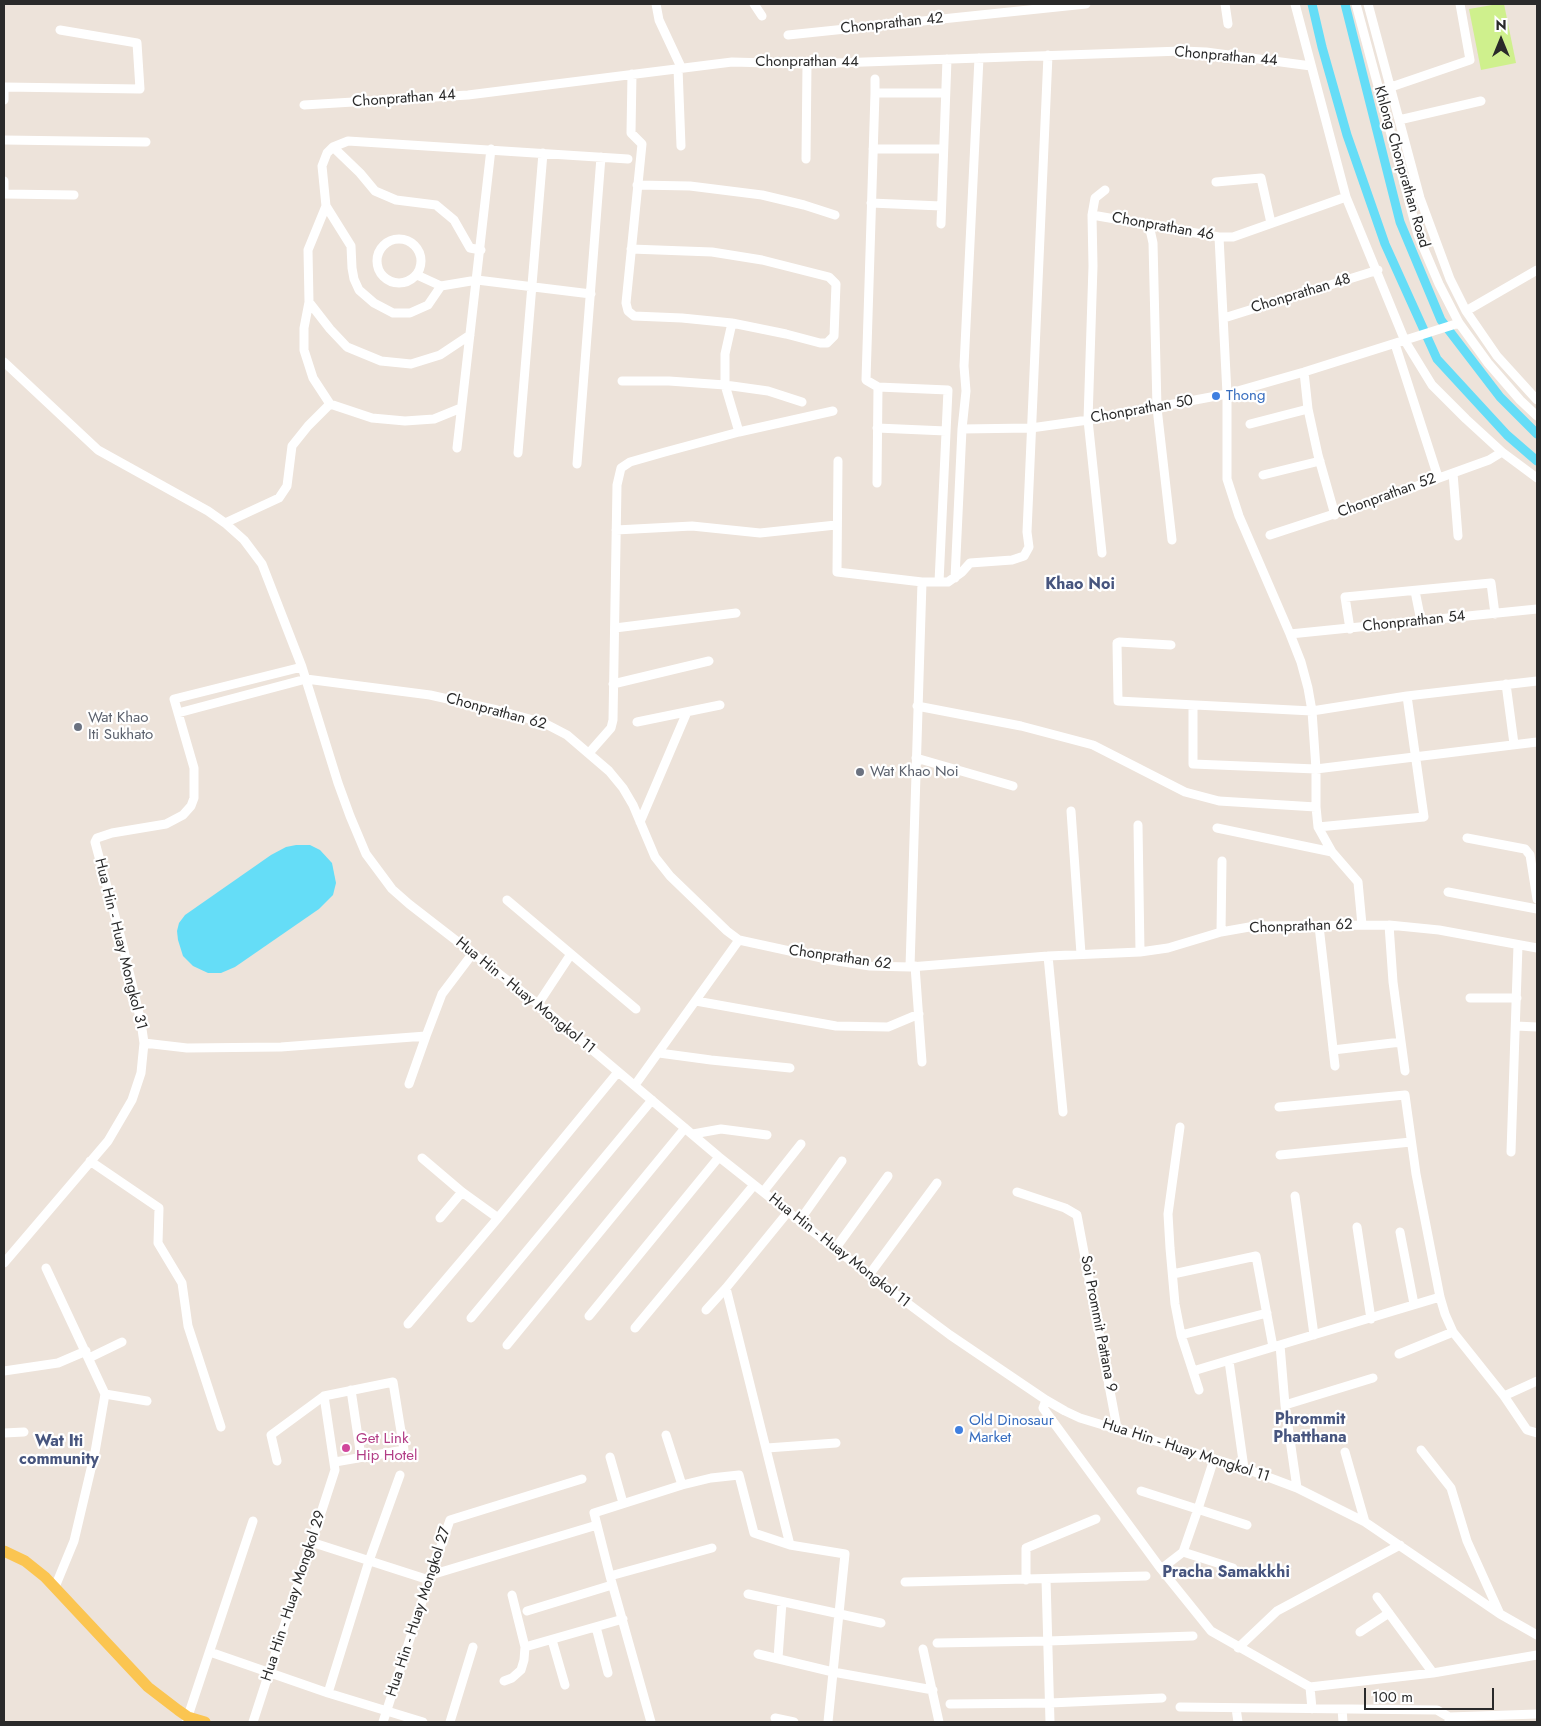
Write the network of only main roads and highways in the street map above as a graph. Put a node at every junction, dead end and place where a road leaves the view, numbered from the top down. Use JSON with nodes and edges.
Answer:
{"nodes":[{"id":1,"x":4,"y":1551,"type":"edge"},
{"id":2,"x":187,"y":1719,"type":"edge"},
{"id":3,"x":205,"y":1722,"type":"edge"}],
"edges":[{"from":1,"to":2,"type":"main road"},
{"from":2,"to":3,"type":"main road"}]}
